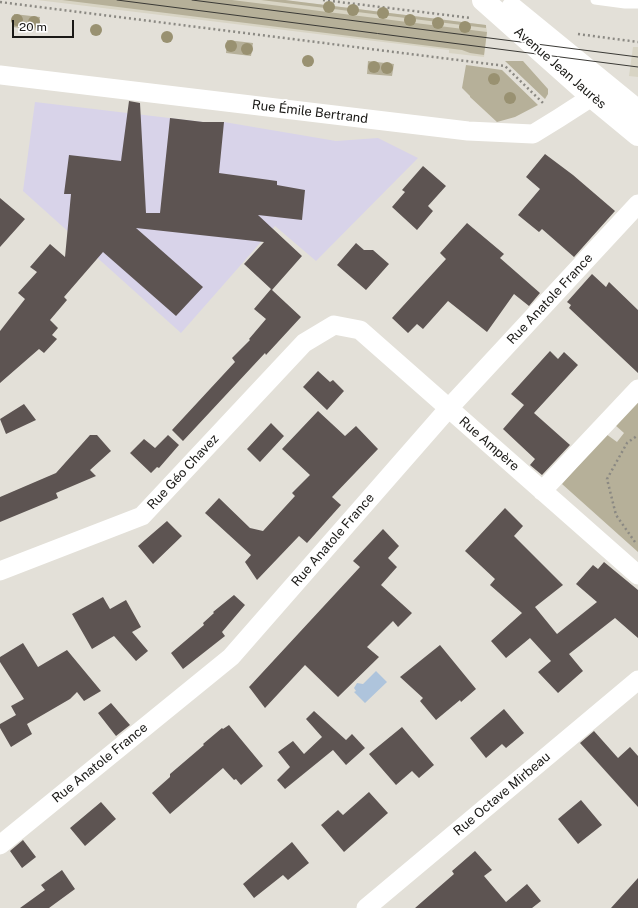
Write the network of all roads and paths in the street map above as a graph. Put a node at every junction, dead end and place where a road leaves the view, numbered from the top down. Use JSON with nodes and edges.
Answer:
{"nodes":[{"id":1,"x":323,"y":0,"type":"edge"},
{"id":2,"x":502,"y":0,"type":"edge"},
{"id":3,"x":594,"y":0,"type":"edge"},
{"id":4,"x":0,"y":2,"type":"edge"},
{"id":5,"x":638,"y":4,"type":"edge"},
{"id":6,"x":480,"y":10,"type":"edge"},
{"id":7,"x":575,"y":37,"type":"dead end"},
{"id":8,"x":638,"y":42,"type":"edge"},
{"id":9,"x":0,"y":75,"type":"edge"},
{"id":10,"x":600,"y":92,"type":"junction"},
{"id":11,"x":638,"y":111,"type":"edge"},
{"id":12,"x":559,"y":118,"type":"junction"},
{"id":13,"x":638,"y":135,"type":"edge"},
{"id":14,"x":638,"y":204,"type":"edge"},
{"id":15,"x":334,"y":325,"type":"joint"},
{"id":16,"x":638,"y":389,"type":"edge"},
{"id":17,"x":448,"y":409,"type":"junction"},
{"id":18,"x":638,"y":435,"type":"edge"},
{"id":19,"x":542,"y":491,"type":"junction"},
{"id":20,"x":635,"y":542,"type":"dead end"},
{"id":21,"x":0,"y":571,"type":"edge"},
{"id":22,"x":638,"y":576,"type":"edge"},
{"id":23,"x":638,"y":680,"type":"edge"},
{"id":24,"x":0,"y":845,"type":"edge"},
{"id":25,"x":366,"y":908,"type":"edge"}],
"edges":[{"from":1,"to":6,"type":"path"},
{"from":2,"to":10,"type":"main road","name":"Avenue Jean Jaurès"},
{"from":3,"to":5,"type":"lane"},
{"from":4,"to":12,"type":"path"},
{"from":6,"to":10,"type":"main road","name":"Avenue Jean Jaurès"},
{"from":7,"to":8,"type":"path"},
{"from":9,"to":12,"type":"street","name":"Rue Émile Bertrand"},
{"from":10,"to":11,"type":"main road","name":"Avenue Jean Jaurès"},
{"from":10,"to":12,"type":"street","name":"Rue Émile Bertrand"},
{"from":10,"to":13,"type":"main road","name":"Avenue Jean Jaurès"},
{"from":14,"to":17,"type":"street","name":"Rue Anatole France"},
{"from":15,"to":17,"type":"street","name":"Rue Ampère"},
{"from":15,"to":21,"type":"street","name":"Rue Géo Chavez"},
{"from":16,"to":19,"type":"street"},
{"from":17,"to":19,"type":"street","name":"Rue Ampère"},
{"from":17,"to":24,"type":"street","name":"Rue Anatole France"},
{"from":18,"to":20,"type":"path"},
{"from":19,"to":22,"type":"street","name":"Rue Ampère"},
{"from":23,"to":25,"type":"street","name":"Rue Octave Mirbeau"}]}
